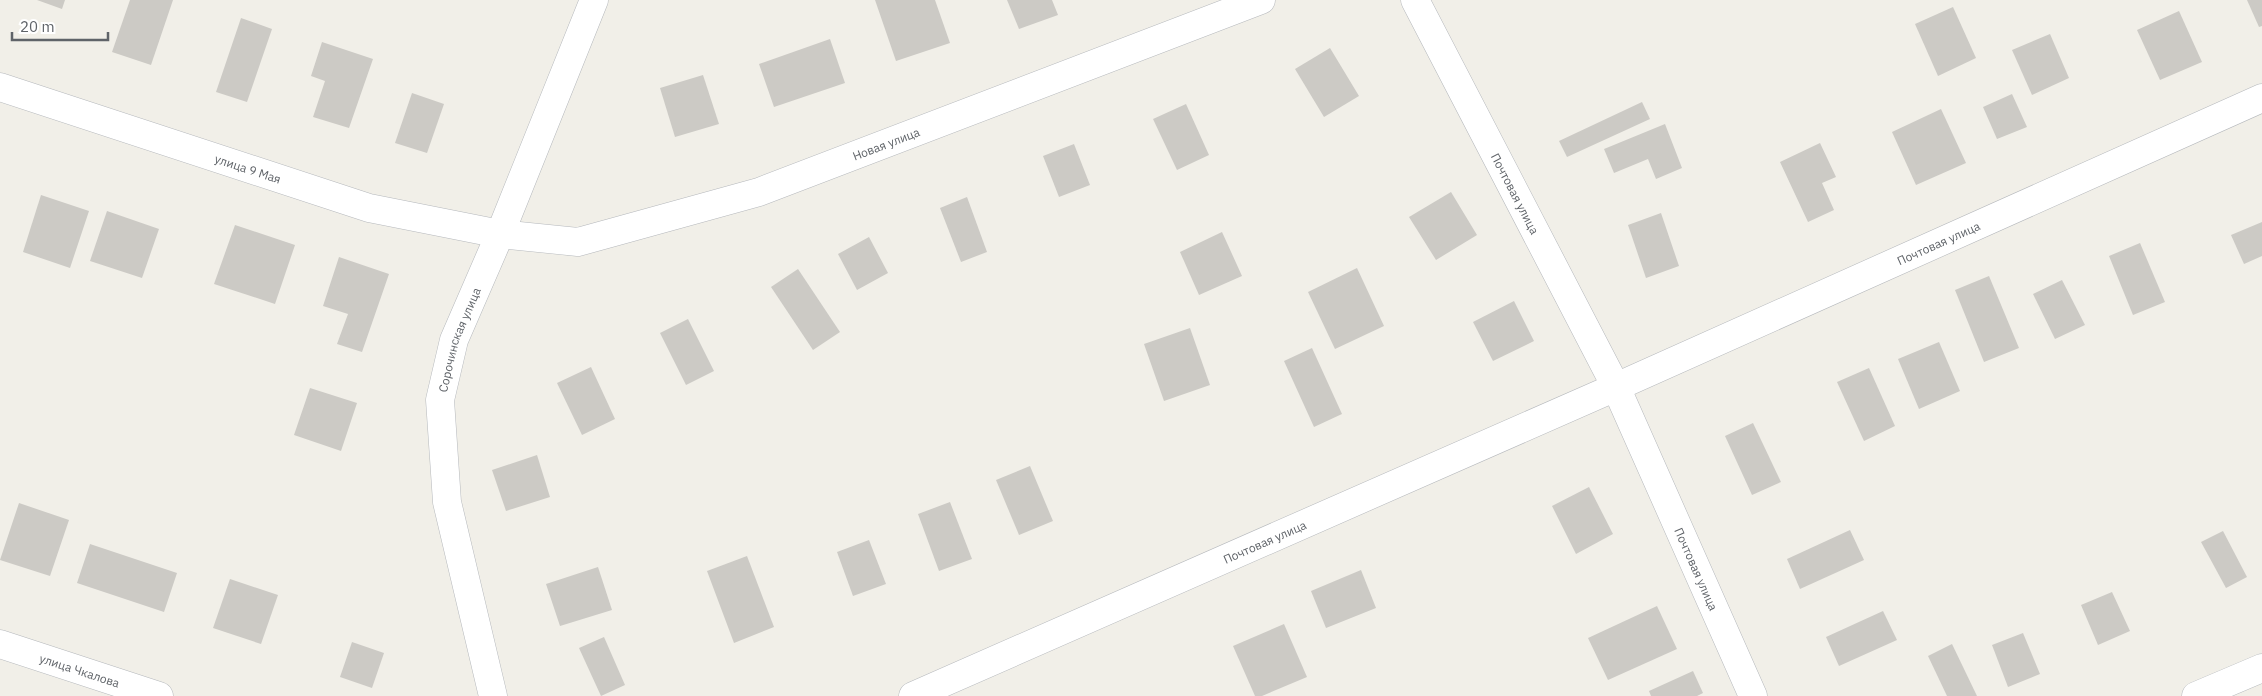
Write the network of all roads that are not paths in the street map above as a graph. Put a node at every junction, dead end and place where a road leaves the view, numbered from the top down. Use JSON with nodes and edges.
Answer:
{"nodes":[{"id":1,"x":594,"y":0,"type":"edge"},
{"id":2,"x":1261,"y":0,"type":"edge"},
{"id":3,"x":1415,"y":0,"type":"edge"},
{"id":4,"x":0,"y":87,"type":"edge"},
{"id":5,"x":2262,"y":98,"type":"edge"},
{"id":6,"x":500,"y":234,"type":"junction"},
{"id":7,"x":1616,"y":387,"type":"junction"},
{"id":8,"x":0,"y":644,"type":"edge"},
{"id":9,"x":2262,"y":668,"type":"edge"},
{"id":10,"x":159,"y":696,"type":"edge"},
{"id":11,"x":493,"y":696,"type":"edge"},
{"id":12,"x":912,"y":696,"type":"edge"},
{"id":13,"x":1753,"y":696,"type":"edge"},
{"id":14,"x":2196,"y":696,"type":"edge"}],
"edges":[{"from":1,"to":6,"type":"street","name":"Сорочинская улица"},
{"from":2,"to":6,"type":"street","name":"Новая улица"},
{"from":3,"to":7,"type":"street","name":"Почтовая улица"},
{"from":4,"to":6,"type":"street","name":"улица 9 Мая"},
{"from":5,"to":7,"type":"street","name":"Почтовая улица"},
{"from":6,"to":11,"type":"street","name":"Сорочинская улица"},
{"from":7,"to":12,"type":"street","name":"Почтовая улица"},
{"from":7,"to":13,"type":"street","name":"Почтовая улица"},
{"from":8,"to":10,"type":"street","name":"улица Чкалова"},
{"from":9,"to":14,"type":"street"}]}
